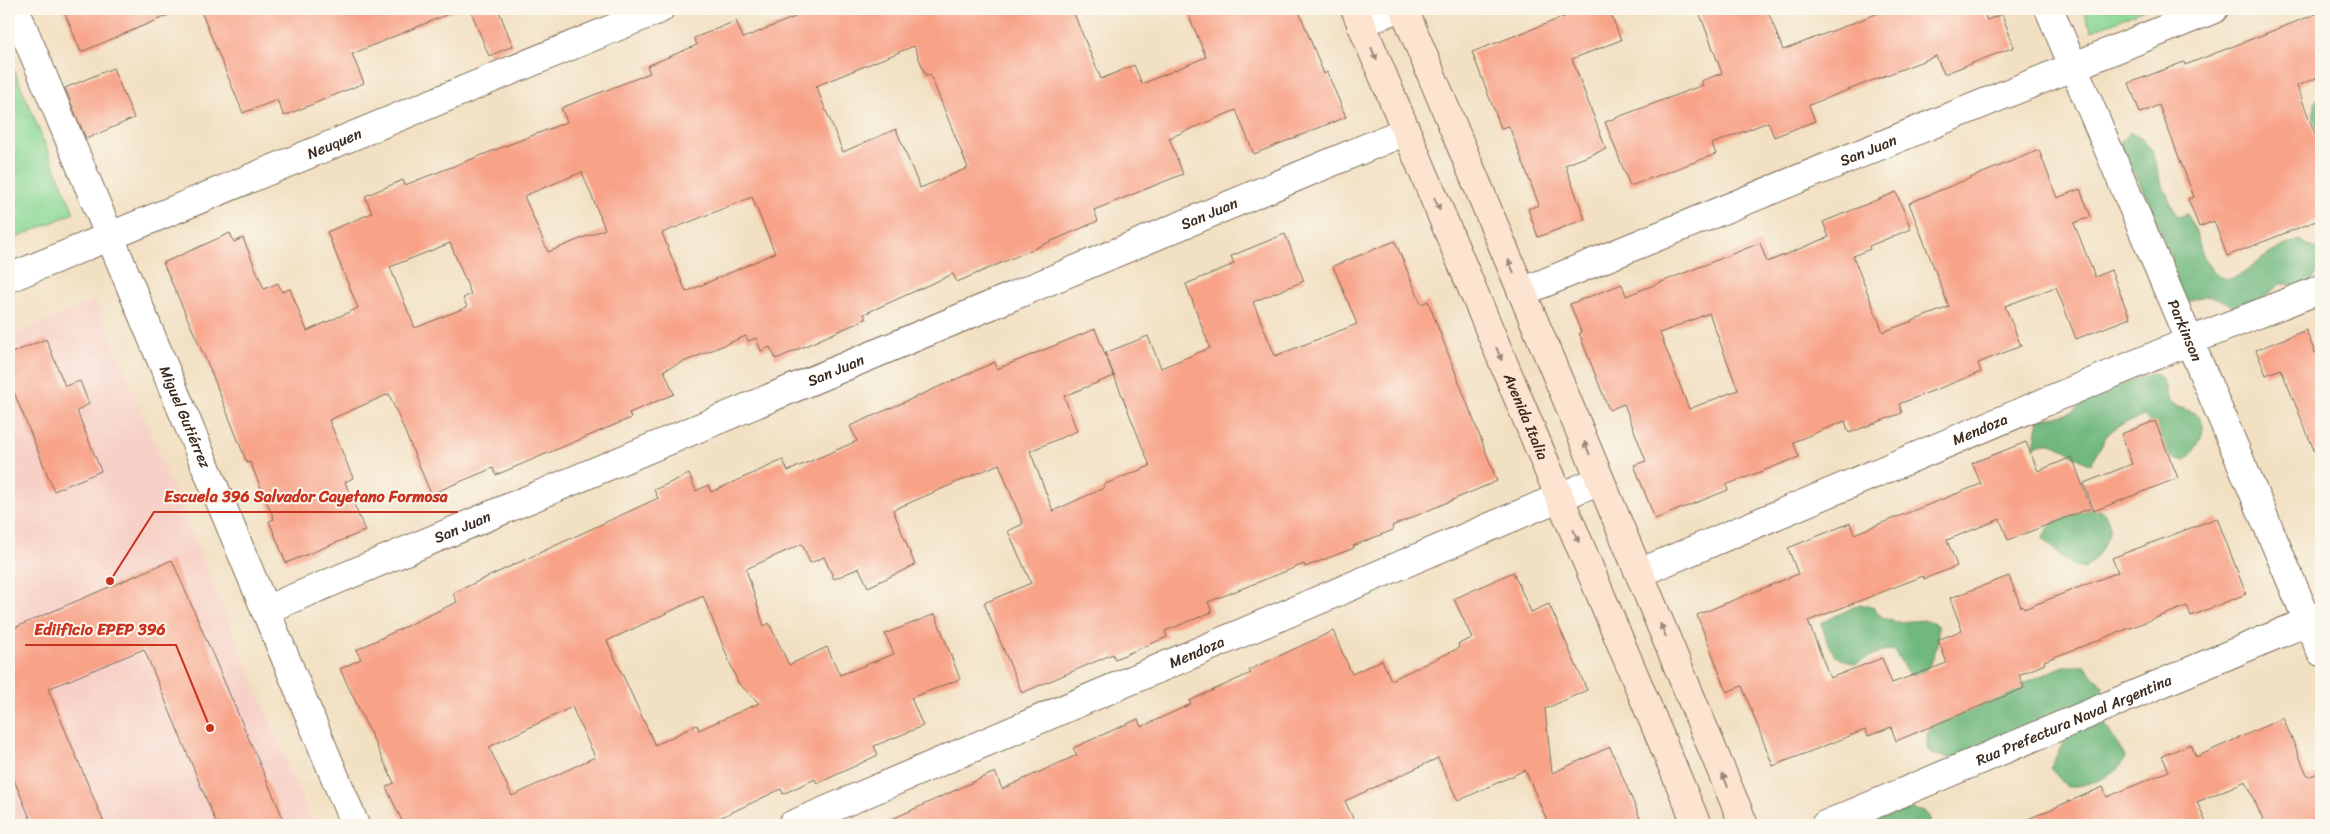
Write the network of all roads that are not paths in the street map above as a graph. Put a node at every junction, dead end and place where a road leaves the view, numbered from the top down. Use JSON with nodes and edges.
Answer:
{"nodes":[{"id":1,"x":15,"y":9,"type":"edge"},
{"id":2,"x":660,"y":9,"type":"edge"},
{"id":3,"x":1395,"y":9,"type":"edge"},
{"id":4,"x":1404,"y":9,"type":"edge"},
{"id":5,"x":2049,"y":9,"type":"edge"},
{"id":6,"x":2214,"y":9,"type":"edge"},
{"id":7,"x":1358,"y":16,"type":"edge"},
{"id":8,"x":2073,"y":65,"type":"junction"},
{"id":9,"x":1406,"y":131,"type":"junction"},
{"id":10,"x":110,"y":237,"type":"junction"},
{"id":11,"x":9,"y":278,"type":"edge"},
{"id":12,"x":2321,"y":289,"type":"edge"},
{"id":13,"x":1522,"y":292,"type":"junction"},
{"id":14,"x":2190,"y":341,"type":"junction"},
{"id":15,"x":1600,"y":480,"type":"junction"},
{"id":16,"x":1560,"y":498,"type":"junction"},
{"id":17,"x":1639,"y":573,"type":"junction"},
{"id":18,"x":265,"y":610,"type":"junction"},
{"id":19,"x":2315,"y":618,"type":"edge"},
{"id":20,"x":2321,"y":652,"type":"edge"},
{"id":21,"x":355,"y":825,"type":"edge"},
{"id":22,"x":792,"y":825,"type":"edge"},
{"id":23,"x":1697,"y":825,"type":"edge"},
{"id":24,"x":1744,"y":825,"type":"edge"},
{"id":25,"x":1826,"y":825,"type":"edge"}],
"edges":[{"from":1,"to":10,"type":"street","name":"Miguel Gutiérrez"},
{"from":2,"to":10,"type":"street","name":"Neuquen"},
{"from":3,"to":7,"type":"street"},
{"from":13,"to":4,"type":"main road","one_way":true},
{"from":5,"to":8,"type":"street","name":"Parkinson"},
{"from":6,"to":8,"type":"street","name":"San Juan"},
{"from":7,"to":9,"type":"main road","name":"Avenida Italia","one_way":true},
{"from":8,"to":13,"type":"street","name":"San Juan"},
{"from":8,"to":14,"type":"street","name":"Parkinson"},
{"from":9,"to":16,"type":"main road","name":"Avenida Italia","one_way":true},
{"from":9,"to":18,"type":"street","name":"San Juan"},
{"from":10,"to":11,"type":"street","name":"Neuquen"},
{"from":10,"to":18,"type":"street","name":"Miguel Gutiérrez"},
{"from":12,"to":14,"type":"street","name":"Mendoza"},
{"from":15,"to":13,"type":"main road","one_way":true},
{"from":14,"to":17,"type":"street","name":"Mendoza"},
{"from":14,"to":19,"type":"street","name":"Parkinson"},
{"from":15,"to":16,"type":"street","name":"Mendoza"},
{"from":15,"to":17,"type":"main road"},
{"from":16,"to":22,"type":"street","name":"Mendoza"},
{"from":16,"to":23,"type":"main road","name":"Avenida Italia","one_way":true},
{"from":24,"to":17,"type":"main road","one_way":true},
{"from":18,"to":21,"type":"street","name":"Miguel Gutiérrez"},
{"from":19,"to":20,"type":"street","name":"Parkinson"},
{"from":19,"to":25,"type":"street","name":"Rua Prefectura Naval Argentina"}]}
